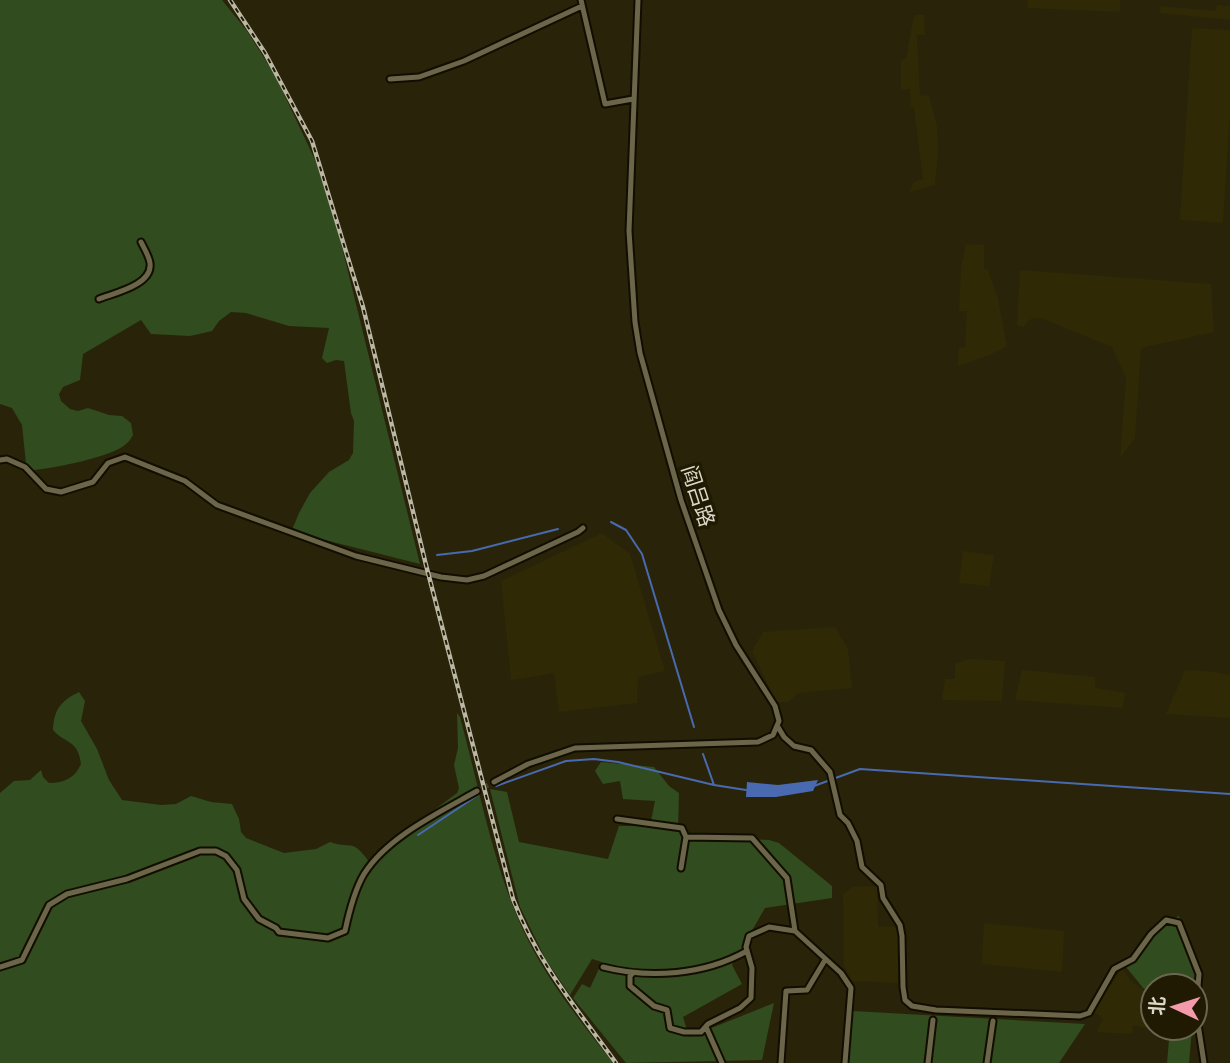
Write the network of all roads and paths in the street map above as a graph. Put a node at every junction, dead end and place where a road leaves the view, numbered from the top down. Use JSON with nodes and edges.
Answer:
{"nodes":[{"id":1,"x":638,"y":0,"type":"edge"},
{"id":2,"x":581,"y":3,"type":"edge"},
{"id":3,"x":390,"y":79,"type":"dead end"},
{"id":4,"x":634,"y":99,"type":"junction"},
{"id":5,"x":141,"y":242,"type":"dead end"},
{"id":6,"x":99,"y":299,"type":"dead end"},
{"id":7,"x":0,"y":460,"type":"edge"},
{"id":8,"x":583,"y":527,"type":"dead end"},
{"id":9,"x":778,"y":727,"type":"junction"},
{"id":10,"x":494,"y":782,"type":"tunnel mouth"},
{"id":11,"x":477,"y":790,"type":"tunnel mouth"},
{"id":12,"x":617,"y":819,"type":"dead end"},
{"id":13,"x":685,"y":837,"type":"junction"},
{"id":14,"x":681,"y":868,"type":"dead end"},
{"id":15,"x":796,"y":931,"type":"junction"},
{"id":16,"x":747,"y":951,"type":"junction"},
{"id":17,"x":825,"y":960,"type":"junction"},
{"id":18,"x":0,"y":967,"type":"edge"},
{"id":19,"x":603,"y":967,"type":"dead end"},
{"id":20,"x":633,"y":973,"type":"junction"},
{"id":21,"x":933,"y":1020,"type":"dead end"},
{"id":22,"x":993,"y":1021,"type":"dead end"},
{"id":23,"x":706,"y":1027,"type":"junction"},
{"id":24,"x":722,"y":1063,"type":"edge"},
{"id":25,"x":781,"y":1063,"type":"edge"},
{"id":26,"x":845,"y":1063,"type":"edge"},
{"id":27,"x":928,"y":1063,"type":"edge"},
{"id":28,"x":986,"y":1063,"type":"edge"},
{"id":29,"x":1204,"y":1063,"type":"edge"}],
"edges":[{"from":1,"to":4,"type":"street","name":"阎吕路"},
{"from":2,"to":3,"type":"street"},
{"from":2,"to":4,"type":"street"},
{"from":4,"to":9,"type":"street","name":"阎吕路"},
{"from":5,"to":6,"type":"street"},
{"from":7,"to":8,"type":"street"},
{"from":9,"to":10,"type":"street"},
{"from":9,"to":29,"type":"street"},
{"from":11,"to":18,"type":"street"},
{"from":12,"to":13,"type":"street"},
{"from":13,"to":14,"type":"street"},
{"from":13,"to":15,"type":"street"},
{"from":15,"to":16,"type":"street"},
{"from":15,"to":17,"type":"street"},
{"from":16,"to":20,"type":"street"},
{"from":16,"to":23,"type":"street"},
{"from":17,"to":25,"type":"street"},
{"from":17,"to":26,"type":"street"},
{"from":19,"to":20,"type":"street"},
{"from":20,"to":23,"type":"street"},
{"from":21,"to":27,"type":"street"},
{"from":22,"to":28,"type":"street"},
{"from":23,"to":24,"type":"street"}]}
